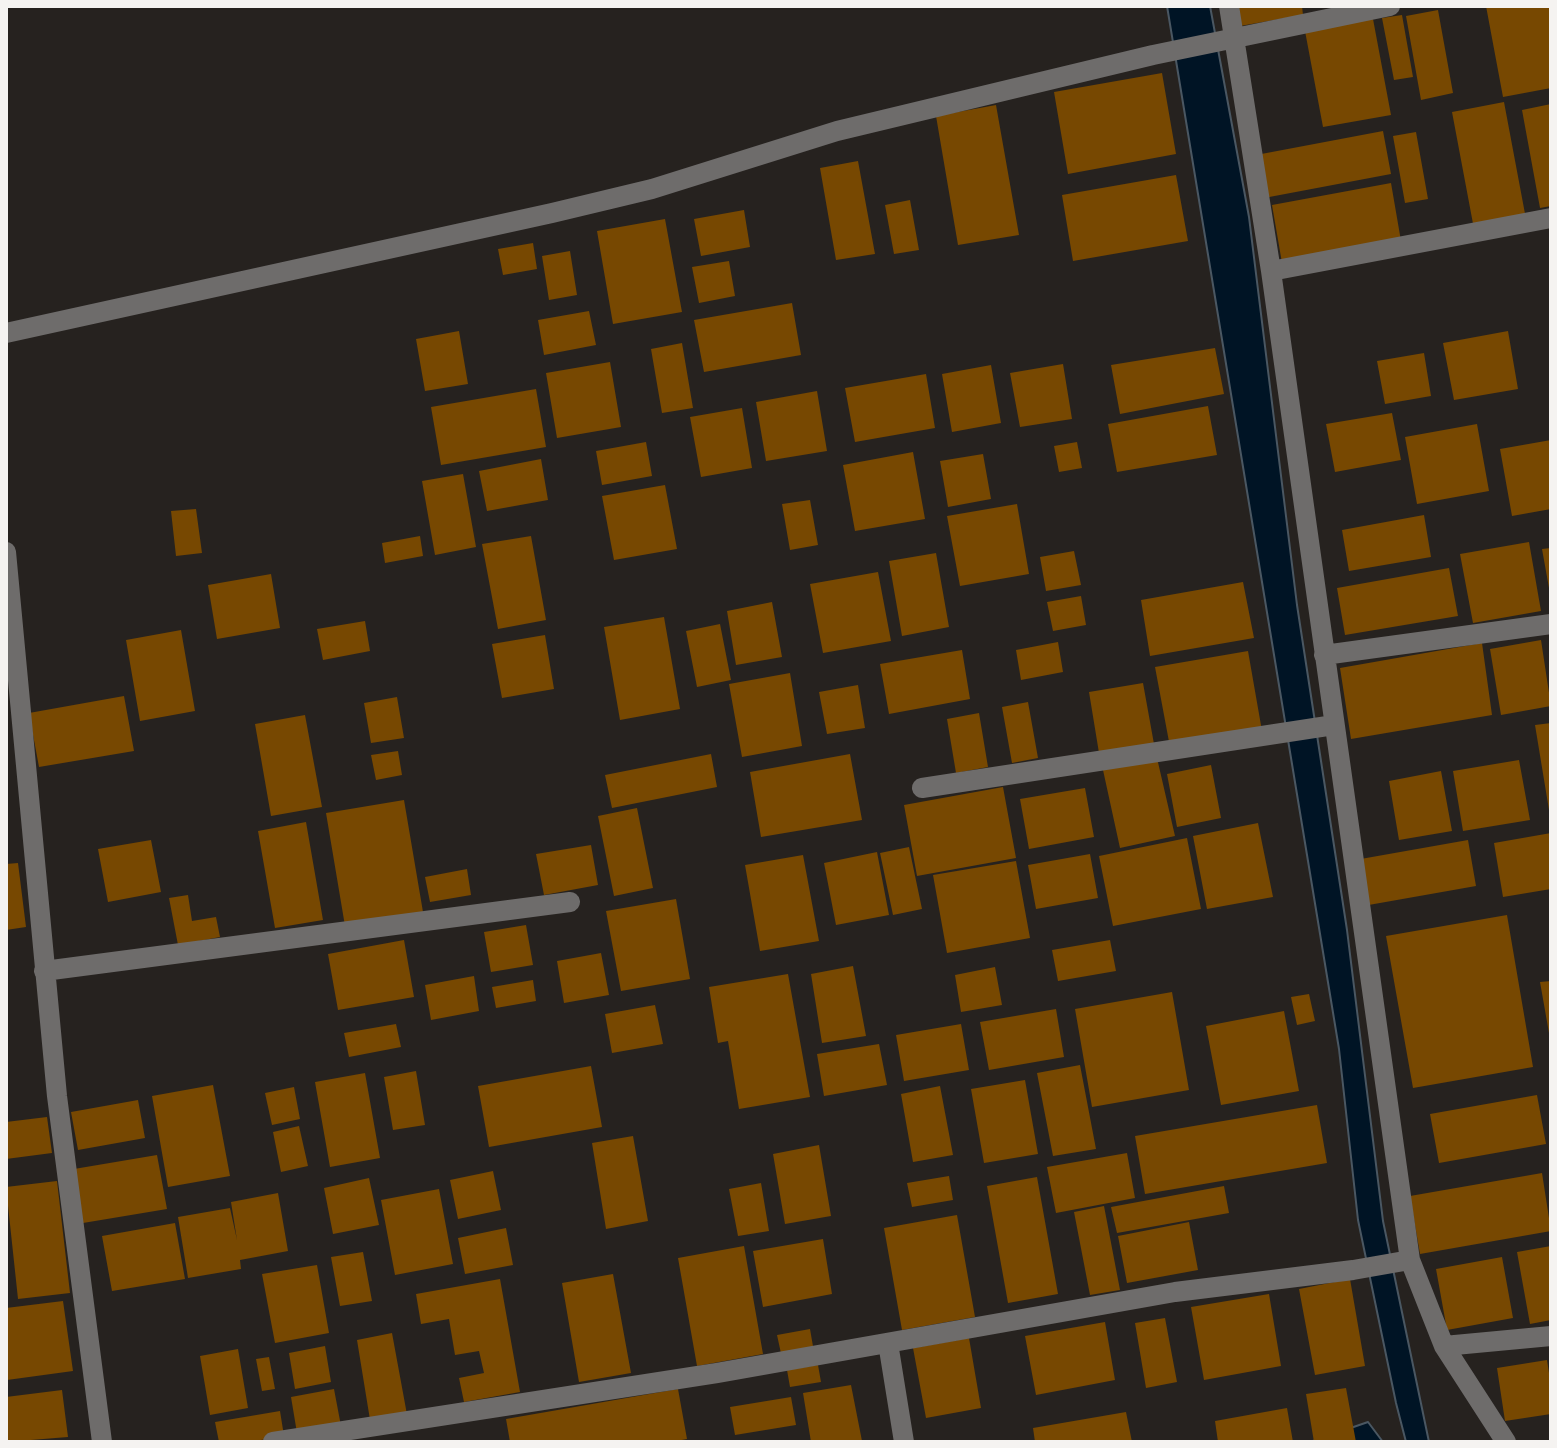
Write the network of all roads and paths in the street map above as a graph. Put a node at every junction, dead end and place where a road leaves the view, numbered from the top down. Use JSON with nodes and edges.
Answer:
{"nodes":[{"id":1,"x":1229,"y":6,"type":"edge"},
{"id":2,"x":1390,"y":6,"type":"edge"},
{"id":3,"x":1234,"y":38,"type":"junction"},
{"id":4,"x":1551,"y":218,"type":"edge"},
{"id":5,"x":1271,"y":271,"type":"junction"},
{"id":6,"x":6,"y":333,"type":"edge"},
{"id":7,"x":6,"y":552,"type":"edge"},
{"id":8,"x":1551,"y":624,"type":"edge"},
{"id":9,"x":1324,"y":655,"type":"junction"},
{"id":10,"x":1334,"y":725,"type":"junction"},
{"id":11,"x":922,"y":788,"type":"dead end"},
{"id":12,"x":570,"y":902,"type":"dead end"},
{"id":13,"x":44,"y":971,"type":"junction"},
{"id":14,"x":1410,"y":1260,"type":"junction"},
{"id":15,"x":1551,"y":1336,"type":"edge"},
{"id":16,"x":888,"y":1343,"type":"junction"},
{"id":17,"x":1444,"y":1346,"type":"junction"},
{"id":18,"x":102,"y":1442,"type":"edge"},
{"id":19,"x":273,"y":1442,"type":"edge"},
{"id":20,"x":904,"y":1442,"type":"edge"},
{"id":21,"x":1506,"y":1442,"type":"edge"}],
"edges":[{"from":1,"to":3,"type":"street"},
{"from":2,"to":3,"type":"street"},
{"from":3,"to":5,"type":"street"},
{"from":3,"to":6,"type":"street"},
{"from":4,"to":5,"type":"street"},
{"from":5,"to":9,"type":"street"},
{"from":7,"to":13,"type":"street"},
{"from":8,"to":9,"type":"street"},
{"from":9,"to":10,"type":"street"},
{"from":10,"to":11,"type":"street"},
{"from":10,"to":14,"type":"street"},
{"from":12,"to":13,"type":"street"},
{"from":13,"to":18,"type":"street"},
{"from":14,"to":16,"type":"street"},
{"from":14,"to":17,"type":"street"},
{"from":15,"to":17,"type":"street"},
{"from":16,"to":19,"type":"street"},
{"from":16,"to":20,"type":"street"},
{"from":17,"to":21,"type":"street"}]}
